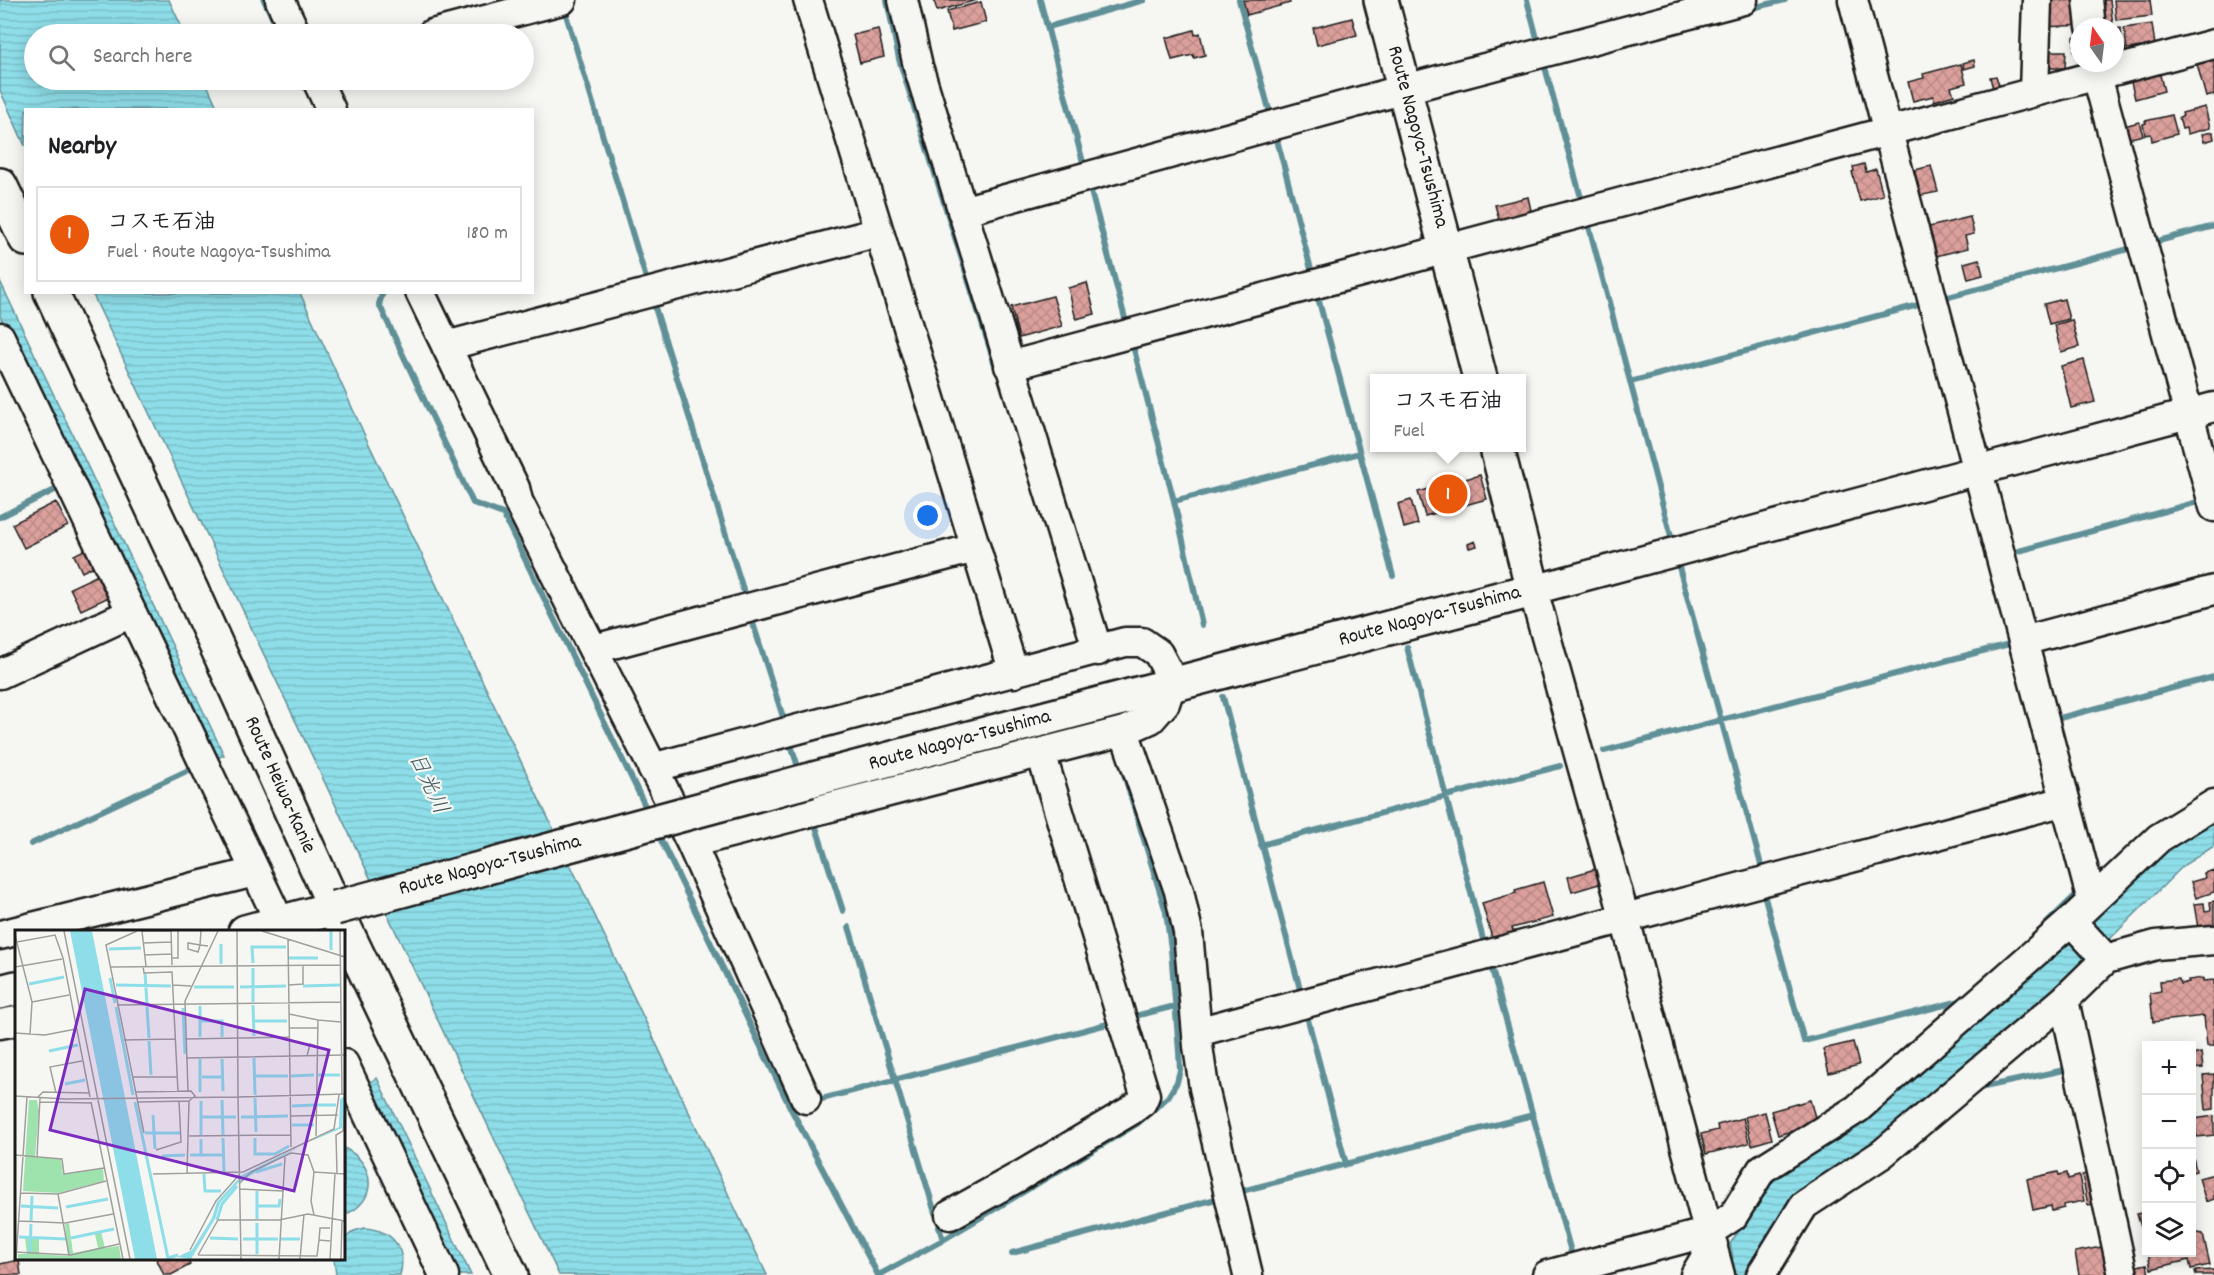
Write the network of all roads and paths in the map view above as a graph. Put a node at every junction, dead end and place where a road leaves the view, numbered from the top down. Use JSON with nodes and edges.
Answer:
{"nodes":[{"id":1,"x":280,"y":0,"type":"edge"},
{"id":2,"x":562,"y":0,"type":"edge"},
{"id":3,"x":808,"y":0,"type":"edge"},
{"id":4,"x":903,"y":0,"type":"edge"},
{"id":5,"x":1381,"y":0,"type":"edge"},
{"id":6,"x":1743,"y":0,"type":"edge"},
{"id":7,"x":1853,"y":0,"type":"edge"},
{"id":8,"x":2037,"y":0,"type":"edge"},
{"id":9,"x":2088,"y":0,"type":"edge"},
{"id":10,"x":2090,"y":18,"type":"edge"},
{"id":11,"x":291,"y":24,"type":"edge"},
{"id":12,"x":470,"y":24,"type":"edge"},
{"id":13,"x":2214,"y":44,"type":"edge"},
{"id":14,"x":2124,"y":63,"type":"edge"},
{"id":15,"x":2088,"y":72,"type":"edge"},
{"id":16,"x":2097,"y":72,"type":"edge"},
{"id":17,"x":1405,"y":89,"type":"junction"},
{"id":18,"x":322,"y":90,"type":"edge"},
{"id":19,"x":2034,"y":92,"type":"junction"},
{"id":20,"x":330,"y":108,"type":"edge"},
{"id":21,"x":1888,"y":131,"type":"junction"},
{"id":22,"x":0,"y":184,"type":"edge"},
{"id":23,"x":962,"y":211,"type":"junction"},
{"id":24,"x":879,"y":232,"type":"junction"},
{"id":25,"x":24,"y":235,"type":"edge"},
{"id":26,"x":1447,"y":249,"type":"junction"},
{"id":27,"x":52,"y":294,"type":"edge"},
{"id":28,"x":421,"y":294,"type":"edge"},
{"id":29,"x":446,"y":346,"type":"junction"},
{"id":30,"x":3,"y":349,"type":"edge"},
{"id":31,"x":1009,"y":366,"type":"junction"},
{"id":32,"x":1479,"y":374,"type":"edge"},
{"id":33,"x":2202,"y":410,"type":"edge"},
{"id":34,"x":1498,"y":452,"type":"edge"},
{"id":35,"x":1978,"y":470,"type":"junction"},
{"id":36,"x":2214,"y":507,"type":"edge"},
{"id":37,"x":975,"y":548,"type":"junction"},
{"id":38,"x":1533,"y":590,"type":"junction"},
{"id":39,"x":2214,"y":590,"type":"edge"},
{"id":40,"x":131,"y":613,"type":"junction"},
{"id":41,"x":2023,"y":641,"type":"junction"},
{"id":42,"x":594,"y":649,"type":"junction"},
{"id":43,"x":1098,"y":651,"type":"junction"},
{"id":44,"x":1014,"y":673,"type":"junction"},
{"id":45,"x":0,"y":674,"type":"edge"},
{"id":46,"x":1172,"y":685,"type":"junction"},
{"id":47,"x":1124,"y":732,"type":"junction"},
{"id":48,"x":1041,"y":753,"type":"junction"},
{"id":49,"x":652,"y":768,"type":"junction"},
{"id":50,"x":2065,"y":801,"type":"junction"},
{"id":51,"x":2214,"y":804,"type":"edge"},
{"id":52,"x":691,"y":843,"type":"junction"},
{"id":53,"x":255,"y":872,"type":"junction"},
{"id":54,"x":2092,"y":900,"type":"junction"},
{"id":55,"x":335,"y":908,"type":"junction"},
{"id":56,"x":274,"y":910,"type":"dead end"},
{"id":57,"x":1626,"y":919,"type":"junction"},
{"id":58,"x":2073,"y":924,"type":"junction"},
{"id":59,"x":20,"y":930,"type":"edge"},
{"id":60,"x":252,"y":930,"type":"edge"},
{"id":61,"x":15,"y":931,"type":"edge"},
{"id":62,"x":0,"y":935,"type":"edge"},
{"id":63,"x":2214,"y":940,"type":"edge"},
{"id":64,"x":2104,"y":957,"type":"junction"},
{"id":65,"x":15,"y":988,"type":"edge"},
{"id":66,"x":0,"y":992,"type":"edge"},
{"id":67,"x":2064,"y":1000,"type":"junction"},
{"id":68,"x":15,"y":1021,"type":"edge"},
{"id":69,"x":0,"y":1024,"type":"edge"},
{"id":70,"x":1197,"y":1032,"type":"junction"},
{"id":71,"x":345,"y":1066,"type":"edge"},
{"id":72,"x":806,"y":1099,"type":"dead end"},
{"id":73,"x":950,"y":1215,"type":"dead end"},
{"id":74,"x":1711,"y":1257,"type":"edge"},
{"id":75,"x":444,"y":1275,"type":"edge"},
{"id":76,"x":511,"y":1275,"type":"edge"},
{"id":77,"x":1248,"y":1275,"type":"edge"},
{"id":78,"x":1547,"y":1275,"type":"edge"},
{"id":79,"x":1761,"y":1275,"type":"edge"},
{"id":80,"x":2123,"y":1275,"type":"edge"}],
"edges":[{"from":1,"to":11,"type":"street"},
{"from":2,"to":12,"type":"street"},
{"from":3,"to":24,"type":"street"},
{"from":4,"to":23,"type":"street"},
{"from":5,"to":17,"type":"main road","name":"Route Nagoya-Tsushima"},
{"from":6,"to":17,"type":"street"},
{"from":7,"to":21,"type":"street"},
{"from":8,"to":19,"type":"street"},
{"from":9,"to":10,"type":"street"},
{"from":13,"to":14,"type":"street"},
{"from":15,"to":19,"type":"street"},
{"from":16,"to":33,"type":"street"},
{"from":17,"to":23,"type":"street"},
{"from":17,"to":26,"type":"main road","name":"Route Nagoya-Tsushima"},
{"from":18,"to":20,"type":"street"},
{"from":19,"to":21,"type":"street"},
{"from":21,"to":26,"type":"street"},
{"from":21,"to":35,"type":"street"},
{"from":22,"to":25,"type":"main road"},
{"from":23,"to":31,"type":"street"},
{"from":24,"to":29,"type":"street"},
{"from":24,"to":37,"type":"street"},
{"from":26,"to":31,"type":"street"},
{"from":26,"to":32,"type":"main road","name":"Route Nagoya-Tsushima"},
{"from":27,"to":55,"type":"main road","name":"Route Heiwa-Kanie"},
{"from":28,"to":29,"type":"street"},
{"from":29,"to":42,"type":"street"},
{"from":30,"to":40,"type":"street"},
{"from":31,"to":43,"type":"street"},
{"from":33,"to":35,"type":"street"},
{"from":33,"to":36,"type":"street"},
{"from":34,"to":38,"type":"main road","name":"Route Nagoya-Tsushima"},
{"from":35,"to":38,"type":"street"},
{"from":35,"to":41,"type":"street"},
{"from":37,"to":42,"type":"street"},
{"from":37,"to":44,"type":"street"},
{"from":38,"to":46,"type":"main road","name":"Route Nagoya-Tsushima"},
{"from":38,"to":57,"type":"street"},
{"from":39,"to":41,"type":"street"},
{"from":40,"to":45,"type":"street"},
{"from":40,"to":53,"type":"street"},
{"from":41,"to":50,"type":"street"},
{"from":42,"to":49,"type":"street"},
{"from":43,"to":44,"type":"street"},
{"from":43,"to":46,"type":"street"},
{"from":44,"to":49,"type":"street"},
{"from":46,"to":47,"type":"street"},
{"from":46,"to":55,"type":"main road","name":"Route Nagoya-Tsushima","bridge":true},
{"from":47,"to":48,"type":"street"},
{"from":47,"to":70,"type":"street"},
{"from":48,"to":52,"type":"street"},
{"from":48,"to":73,"type":"street"},
{"from":49,"to":52,"type":"street"},
{"from":50,"to":54,"type":"street"},
{"from":50,"to":57,"type":"street"},
{"from":51,"to":54,"type":"street"},
{"from":52,"to":72,"type":"street"},
{"from":53,"to":56,"type":"street"},
{"from":53,"to":59,"type":"street"},
{"from":54,"to":58,"type":"street"},
{"from":55,"to":60,"type":"main road","name":"Route Nagoya-Tsushima"},
{"from":55,"to":76,"type":"main road","name":"Route Heiwa-Kanie"},
{"from":57,"to":70,"type":"street"},
{"from":57,"to":74,"type":"street"},
{"from":58,"to":64,"type":"street"},
{"from":58,"to":74,"type":"street"},
{"from":61,"to":62,"type":"street"},
{"from":63,"to":64,"type":"street"},
{"from":64,"to":67,"type":"street"},
{"from":65,"to":66,"type":"main road"},
{"from":67,"to":79,"type":"street"},
{"from":67,"to":80,"type":"street"},
{"from":68,"to":69,"type":"street"},
{"from":70,"to":77,"type":"street"},
{"from":71,"to":75,"type":"street"},
{"from":74,"to":78,"type":"street"}]}
